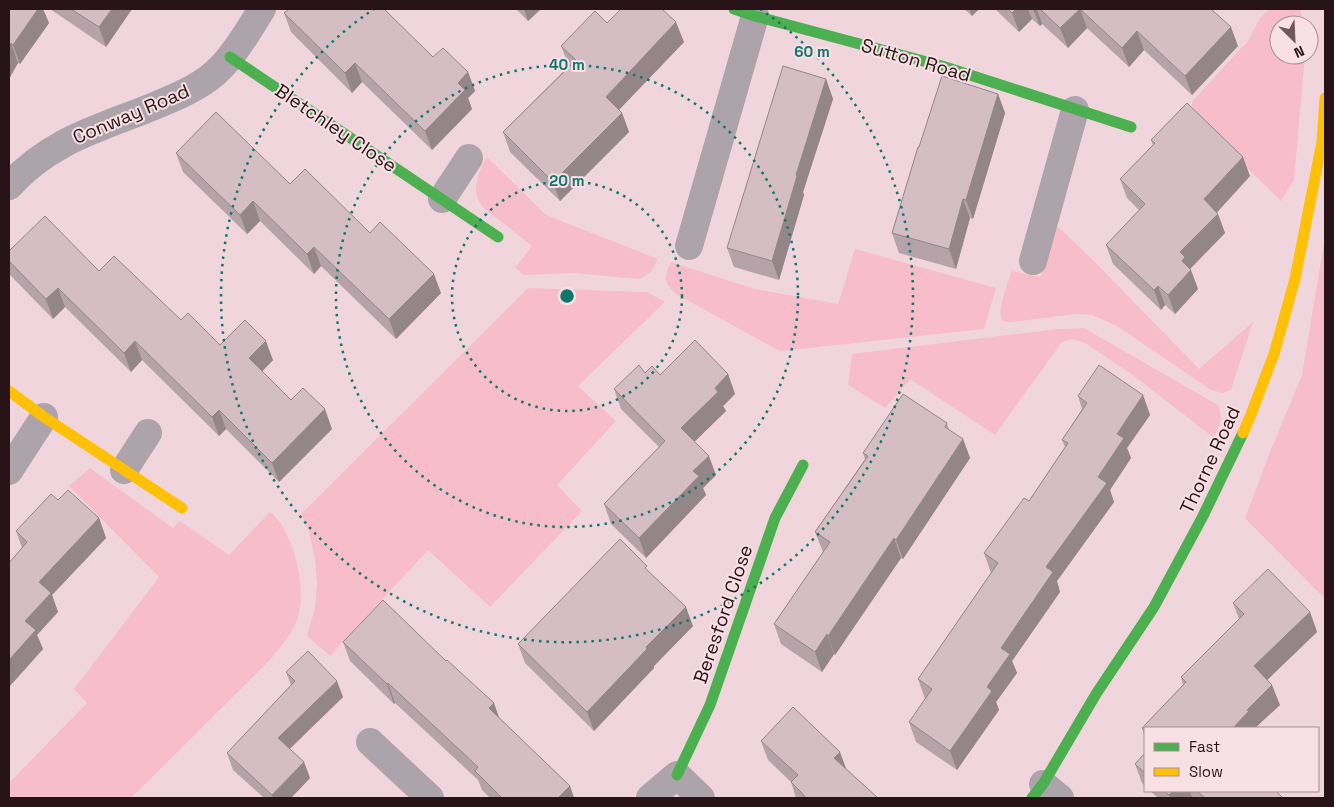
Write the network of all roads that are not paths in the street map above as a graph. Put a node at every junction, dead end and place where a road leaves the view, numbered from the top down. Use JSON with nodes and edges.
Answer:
{"nodes":[{"id":1,"x":262,"y":9,"type":"edge"},
{"id":2,"x":744,"y":12,"type":"edge"},
{"id":3,"x":230,"y":57,"type":"junction"},
{"id":4,"x":1325,"y":98,"type":"edge"},
{"id":5,"x":1075,"y":110,"type":"junction"},
{"id":6,"x":1131,"y":127,"type":"dead end"},
{"id":7,"x":469,"y":158,"type":"dead end"},
{"id":8,"x":9,"y":186,"type":"edge"},
{"id":9,"x":442,"y":199,"type":"junction"},
{"id":10,"x":498,"y":237,"type":"dead end"},
{"id":11,"x":689,"y":246,"type":"dead end"},
{"id":12,"x":1033,"y":260,"type":"dead end"},
{"id":13,"x":9,"y":391,"type":"edge"},
{"id":14,"x":44,"y":417,"type":"junction"},
{"id":15,"x":148,"y":433,"type":"dead end"},
{"id":16,"x":803,"y":465,"type":"dead end"},
{"id":17,"x":124,"y":470,"type":"junction"},
{"id":18,"x":9,"y":471,"type":"edge"},
{"id":19,"x":182,"y":508,"type":"dead end"},
{"id":20,"x":370,"y":742,"type":"dead end"},
{"id":21,"x":677,"y":775,"type":"junction"},
{"id":22,"x":1045,"y":793,"type":"edge"},
{"id":23,"x":430,"y":798,"type":"edge"},
{"id":24,"x":650,"y":798,"type":"edge"},
{"id":25,"x":701,"y":798,"type":"edge"}],
"edges":[{"from":1,"to":3,"type":"street","name":"Conway Road"},
{"from":2,"to":5,"type":"street","name":"Sutton Road"},
{"from":2,"to":11,"type":"street","name":"Sutton Road"},
{"from":3,"to":8,"type":"street","name":"Conway Road"},
{"from":3,"to":9,"type":"street","name":"Bletchley Close"},
{"from":4,"to":22,"type":"street","name":"Thorne Road"},
{"from":5,"to":6,"type":"street","name":"Sutton Road"},
{"from":5,"to":12,"type":"street"},
{"from":7,"to":9,"type":"street"},
{"from":9,"to":10,"type":"street","name":"Bletchley Close"},
{"from":13,"to":14,"type":"street"},
{"from":14,"to":17,"type":"street"},
{"from":14,"to":18,"type":"street"},
{"from":15,"to":17,"type":"street"},
{"from":16,"to":21,"type":"street","name":"Beresford Close"},
{"from":17,"to":19,"type":"street"},
{"from":20,"to":23,"type":"street"},
{"from":21,"to":24,"type":"street"},
{"from":21,"to":25,"type":"street"}]}
